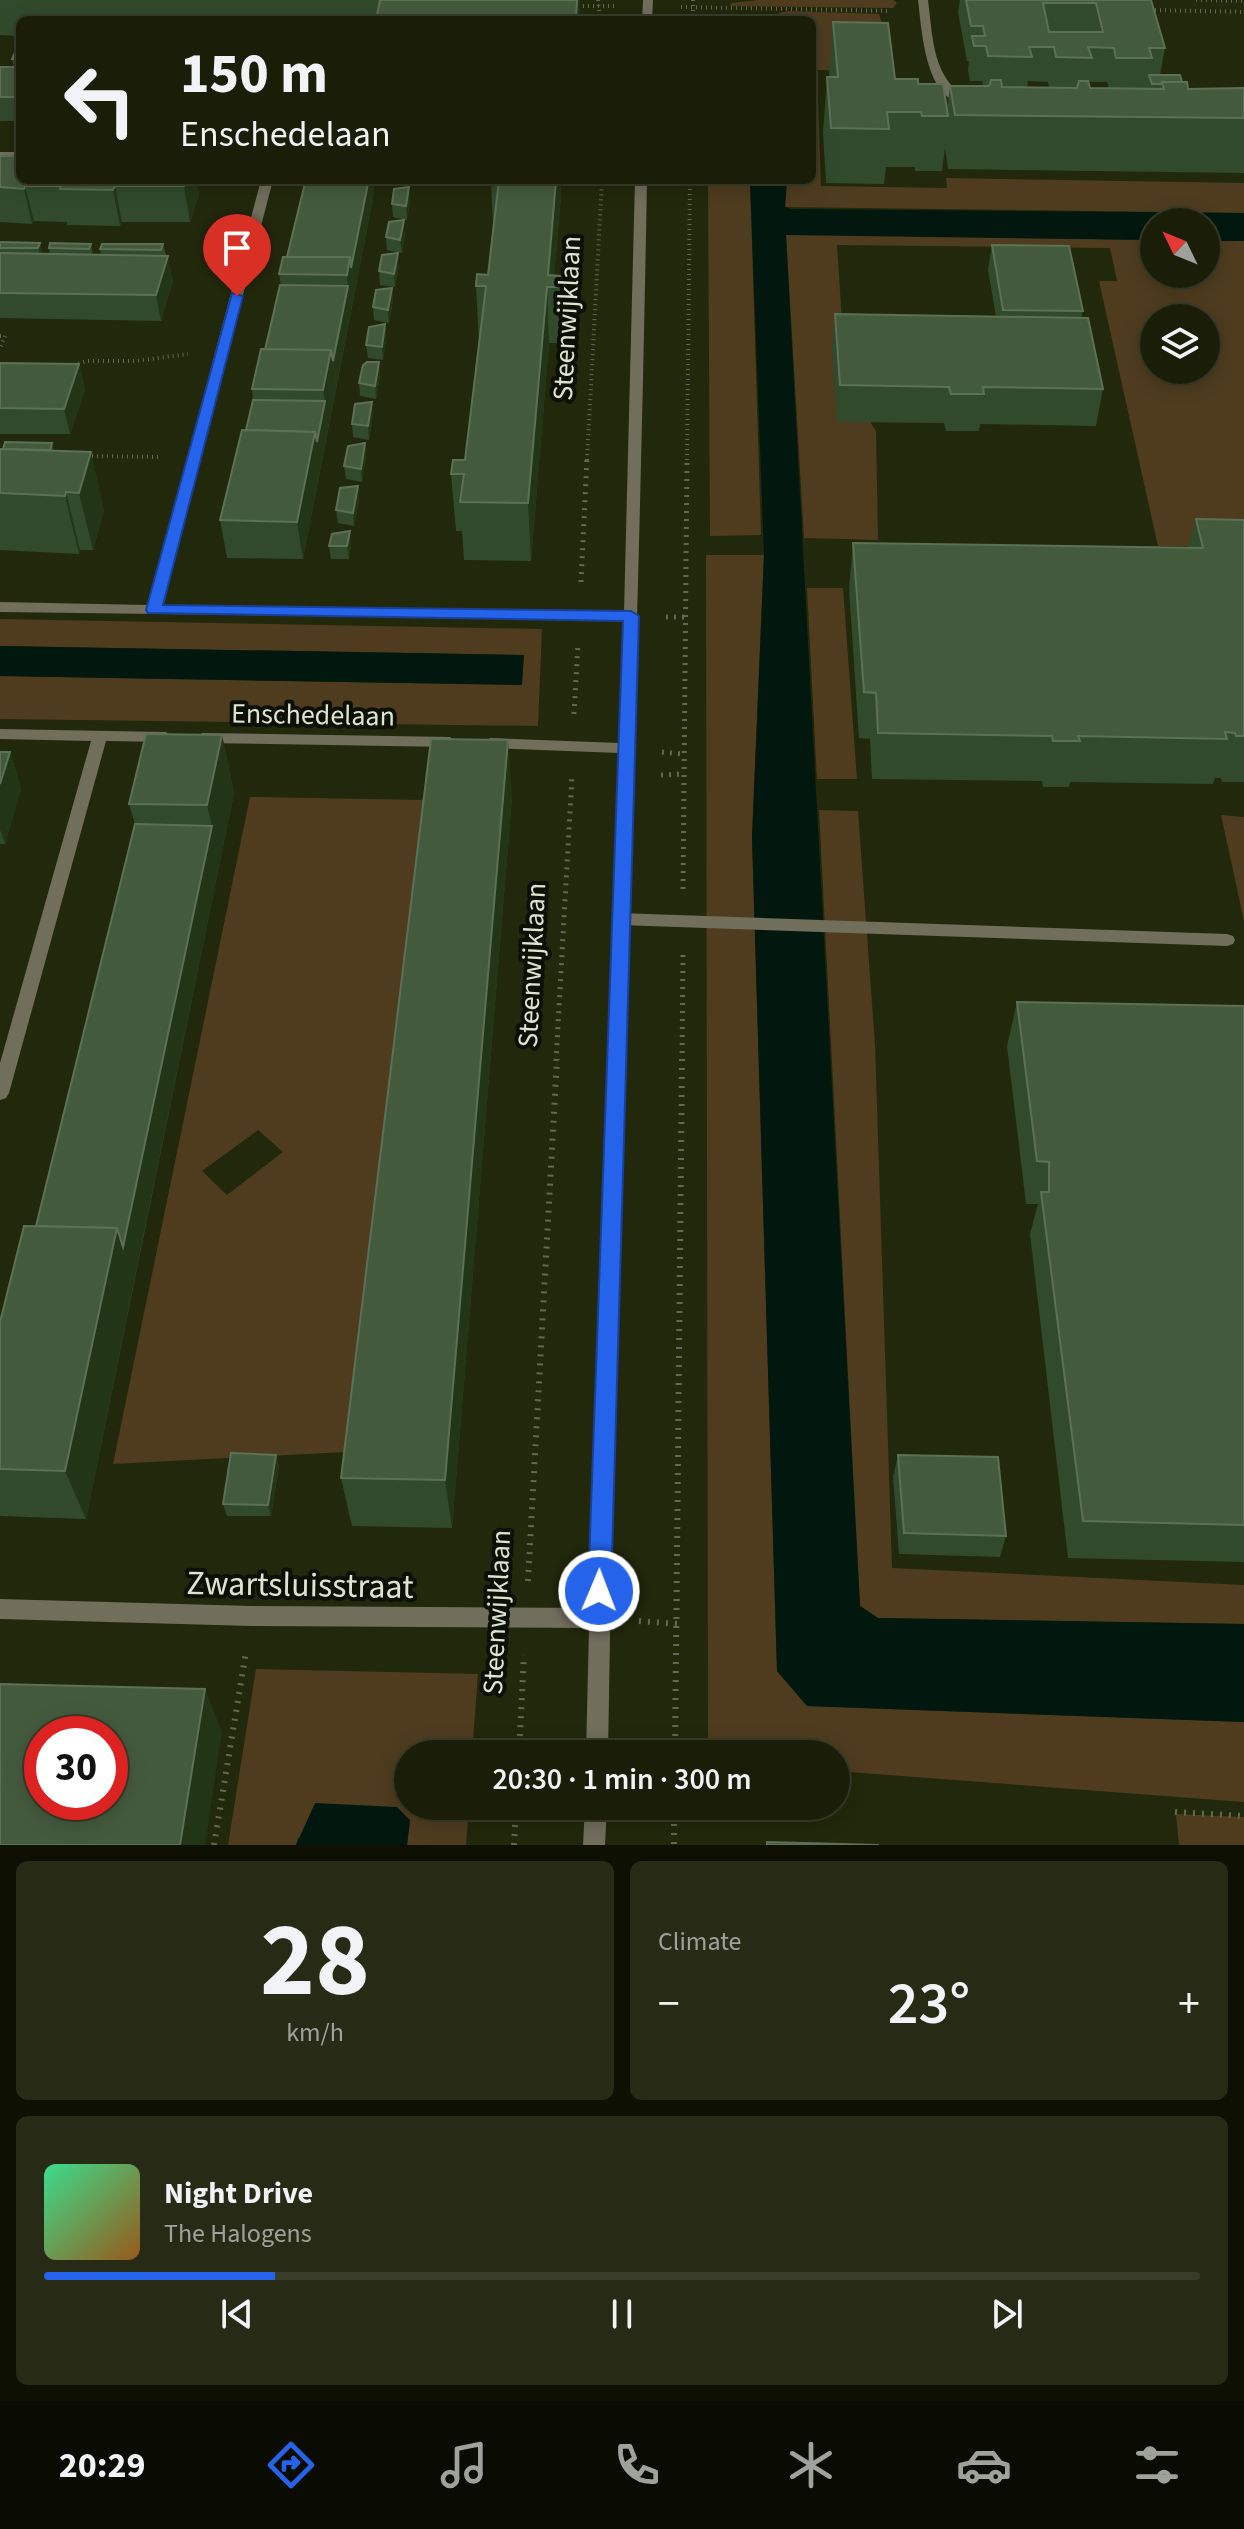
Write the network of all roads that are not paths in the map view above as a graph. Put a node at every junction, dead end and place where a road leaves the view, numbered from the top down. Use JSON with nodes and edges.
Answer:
{"nodes":[{"id":1,"x":923,"y":0,"type":"edge"},
{"id":2,"x":983,"y":106,"type":"edge"},
{"id":3,"x":266,"y":184,"type":"edge"},
{"id":4,"x":641,"y":184,"type":"edge"},
{"id":5,"x":0,"y":607,"type":"edge"},
{"id":6,"x":154,"y":610,"type":"junction"},
{"id":7,"x":631,"y":616,"type":"junction"},
{"id":8,"x":0,"y":734,"type":"edge"},
{"id":9,"x":100,"y":736,"type":"junction"},
{"id":10,"x":625,"y":748,"type":"junction"},
{"id":11,"x":619,"y":919,"type":"junction"},
{"id":12,"x":1227,"y":940,"type":"dead end"},
{"id":13,"x":0,"y":1093,"type":"edge"},
{"id":14,"x":0,"y":1609,"type":"edge"},
{"id":15,"x":599,"y":1618,"type":"junction"},
{"id":16,"x":597,"y":1740,"type":"edge"},
{"id":17,"x":595,"y":1820,"type":"edge"},
{"id":18,"x":594,"y":1845,"type":"edge"}],
"edges":[{"from":1,"to":2,"type":"street"},
{"from":3,"to":6,"type":"street"},
{"from":4,"to":7,"type":"street"},
{"from":5,"to":6,"type":"street"},
{"from":6,"to":7,"type":"street"},
{"from":7,"to":10,"type":"street"},
{"from":8,"to":9,"type":"street","name":"Enschedelaan"},
{"from":9,"to":10,"type":"street","name":"Enschedelaan"},
{"from":9,"to":13,"type":"street"},
{"from":10,"to":11,"type":"street"},
{"from":11,"to":12,"type":"street"},
{"from":11,"to":15,"type":"street"},
{"from":14,"to":15,"type":"street","name":"Zwartsluisstraat"},
{"from":15,"to":16,"type":"street"},
{"from":17,"to":18,"type":"street"}]}
